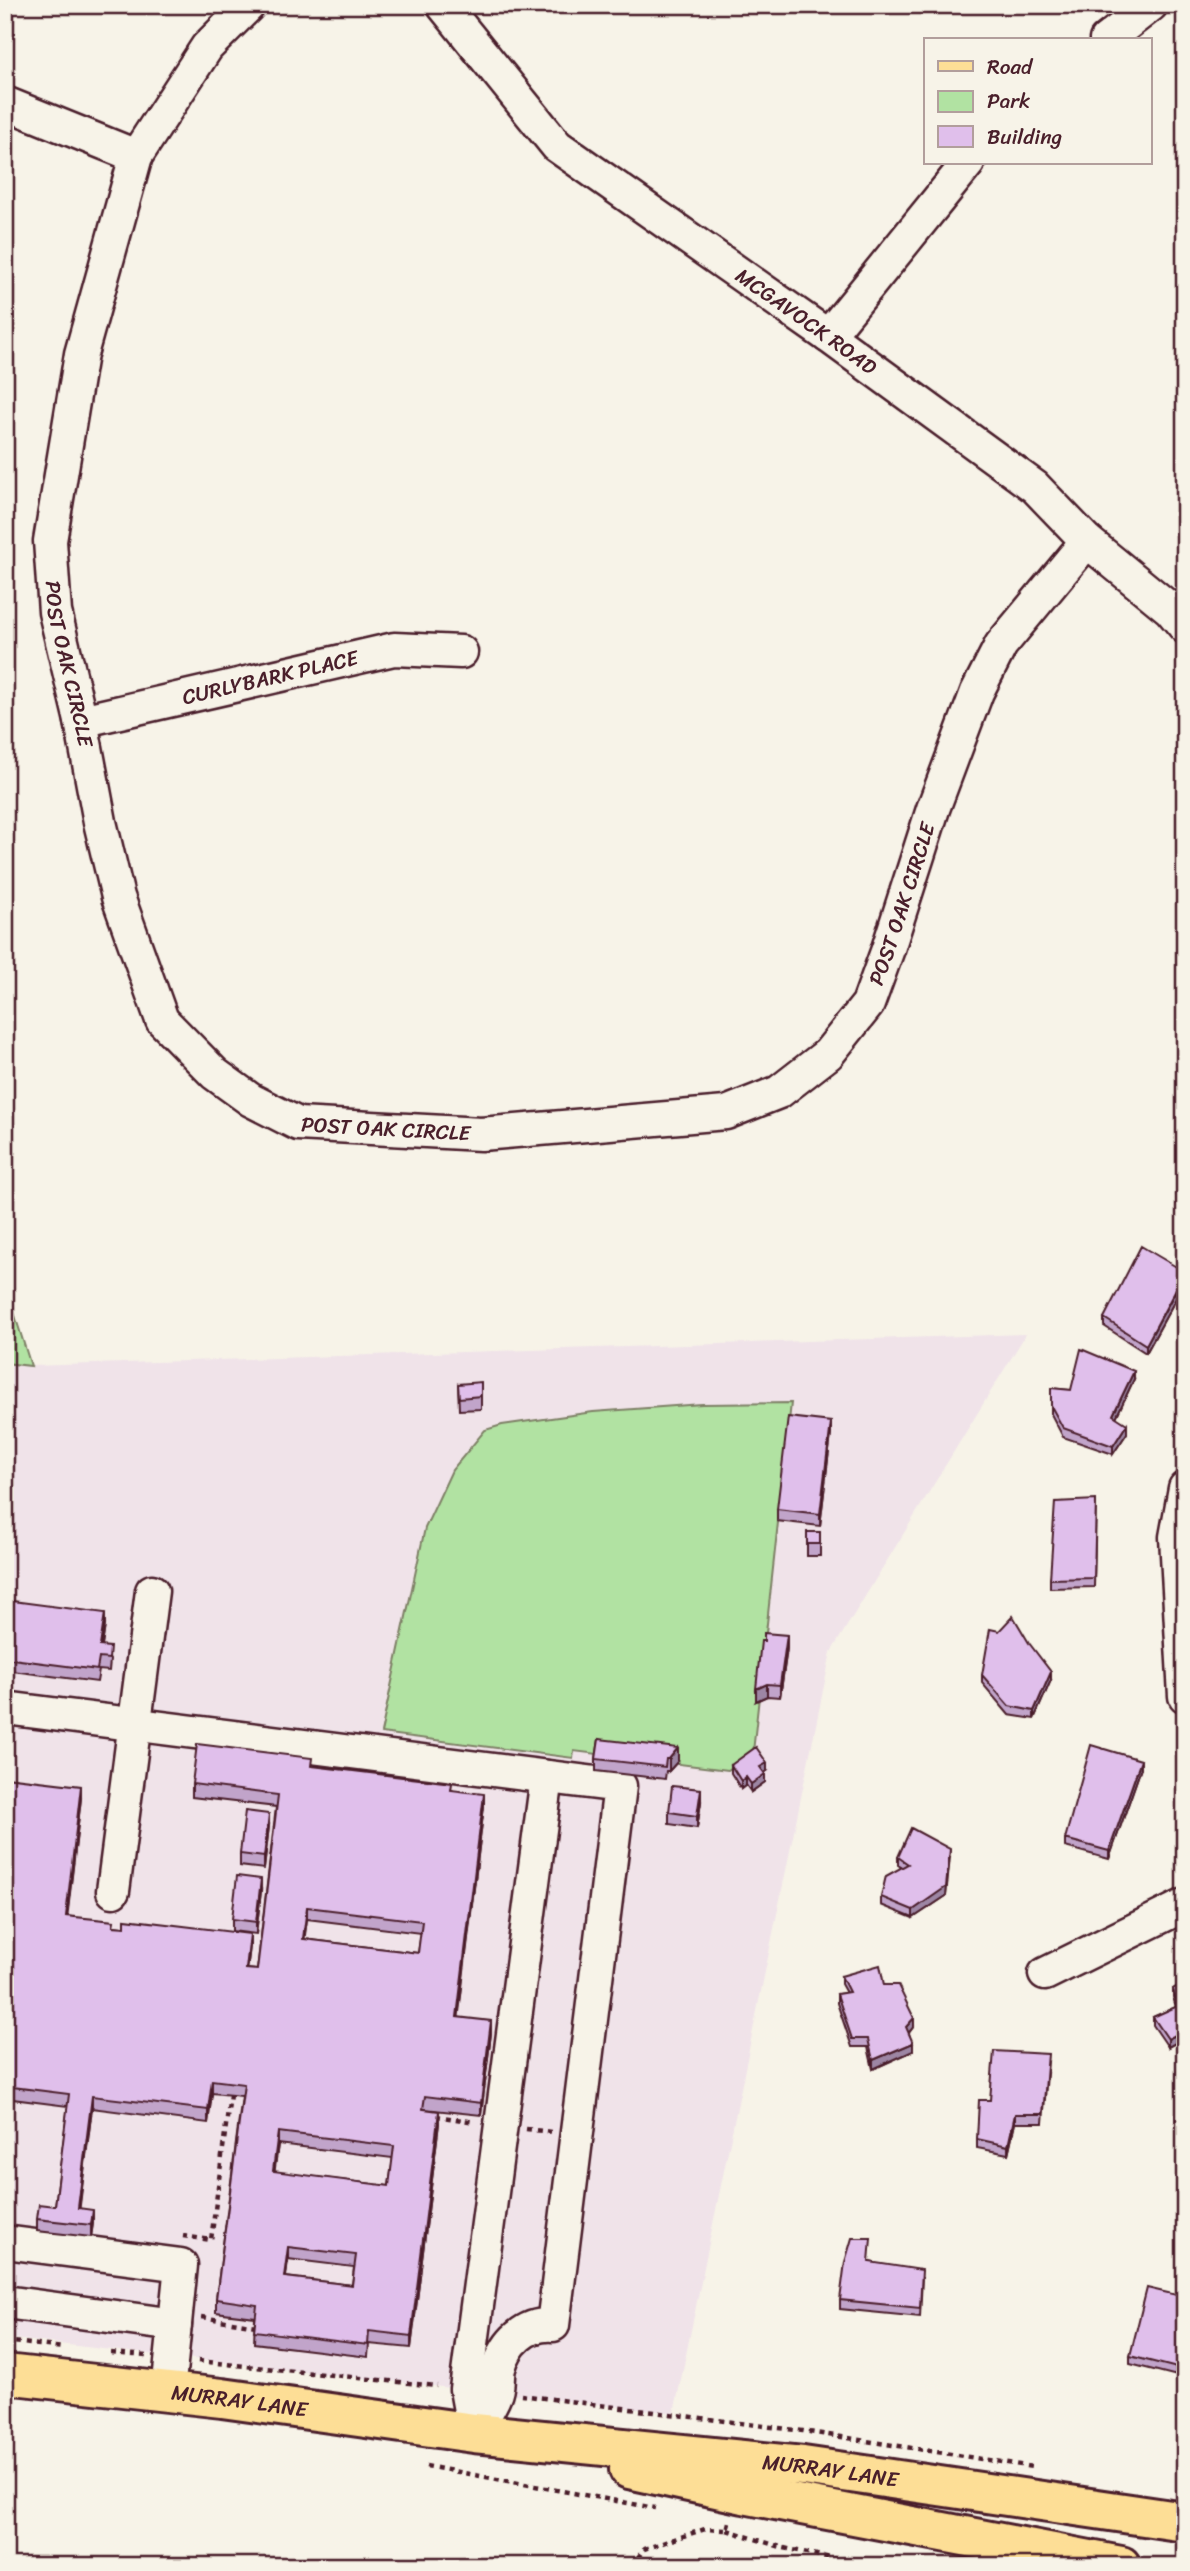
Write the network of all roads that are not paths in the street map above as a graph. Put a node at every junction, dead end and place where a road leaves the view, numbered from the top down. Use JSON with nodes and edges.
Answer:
{"nodes":[{"id":1,"x":249,"y":5,"type":"edge"},
{"id":2,"x":443,"y":5,"type":"edge"},
{"id":3,"x":1151,"y":5,"type":"edge"},
{"id":4,"x":1109,"y":38,"type":"edge"},
{"id":5,"x":5,"y":103,"type":"edge"},
{"id":6,"x":136,"y":156,"type":"junction"},
{"id":7,"x":967,"y":164,"type":"edge"},
{"id":8,"x":828,"y":336,"type":"junction"},
{"id":9,"x":1087,"y":541,"type":"junction"},
{"id":10,"x":1185,"y":627,"type":"edge"},
{"id":11,"x":461,"y":652,"type":"dead end"},
{"id":12,"x":81,"y":720,"type":"junction"},
{"id":13,"x":1185,"y":1488,"type":"edge"},
{"id":14,"x":152,"y":1591,"type":"dead end"},
{"id":15,"x":1183,"y":1651,"type":"edge"},
{"id":16,"x":1185,"y":1696,"type":"edge"},
{"id":17,"x":5,"y":1708,"type":"edge"},
{"id":18,"x":134,"y":1724,"type":"junction"},
{"id":19,"x":547,"y":1777,"type":"junction"},
{"id":20,"x":113,"y":1891,"type":"dead end"},
{"id":21,"x":1185,"y":1905,"type":"edge"},
{"id":22,"x":1045,"y":1974,"type":"dead end"},
{"id":23,"x":5,"y":2242,"type":"edge"},
{"id":24,"x":5,"y":2302,"type":"edge"},
{"id":25,"x":186,"y":2320,"type":"junction"},
{"id":26,"x":5,"y":2374,"type":"edge"},
{"id":27,"x":170,"y":2375,"type":"junction"},
{"id":28,"x":474,"y":2433,"type":"junction"},
{"id":29,"x":1185,"y":2522,"type":"edge"},
{"id":30,"x":1121,"y":2566,"type":"edge"}],
"edges":[{"from":1,"to":6,"type":"street","name":"POST OAK CIRCLE"},
{"from":2,"to":8,"type":"street","name":"MCGAVOCK ROAD"},
{"from":3,"to":4,"type":"street"},
{"from":5,"to":6,"type":"street"},
{"from":6,"to":12,"type":"street","name":"POST OAK CIRCLE"},
{"from":7,"to":8,"type":"street"},
{"from":8,"to":9,"type":"street","name":"MCGAVOCK ROAD"},
{"from":9,"to":10,"type":"street","name":"MCGAVOCK ROAD"},
{"from":9,"to":12,"type":"street","name":"POST OAK CIRCLE"},
{"from":11,"to":12,"type":"street","name":"CURLYBARK PLACE"},
{"from":13,"to":15,"type":"street"},
{"from":14,"to":18,"type":"street"},
{"from":15,"to":16,"type":"street"},
{"from":17,"to":18,"type":"street"},
{"from":18,"to":19,"type":"street"},
{"from":18,"to":20,"type":"street"},
{"from":19,"to":28,"type":"street"},
{"from":19,"to":28,"type":"street"},
{"from":21,"to":22,"type":"street"},
{"from":23,"to":25,"type":"street"},
{"from":24,"to":25,"type":"street"},
{"from":25,"to":27,"type":"street"},
{"from":26,"to":27,"type":"main road","name":"MURRAY LANE"},
{"from":27,"to":28,"type":"main road","name":"MURRAY LANE"},
{"from":28,"to":29,"type":"main road","name":"MURRAY LANE"},
{"from":28,"to":30,"type":"main road","name":"MURRAY LANE"}]}
